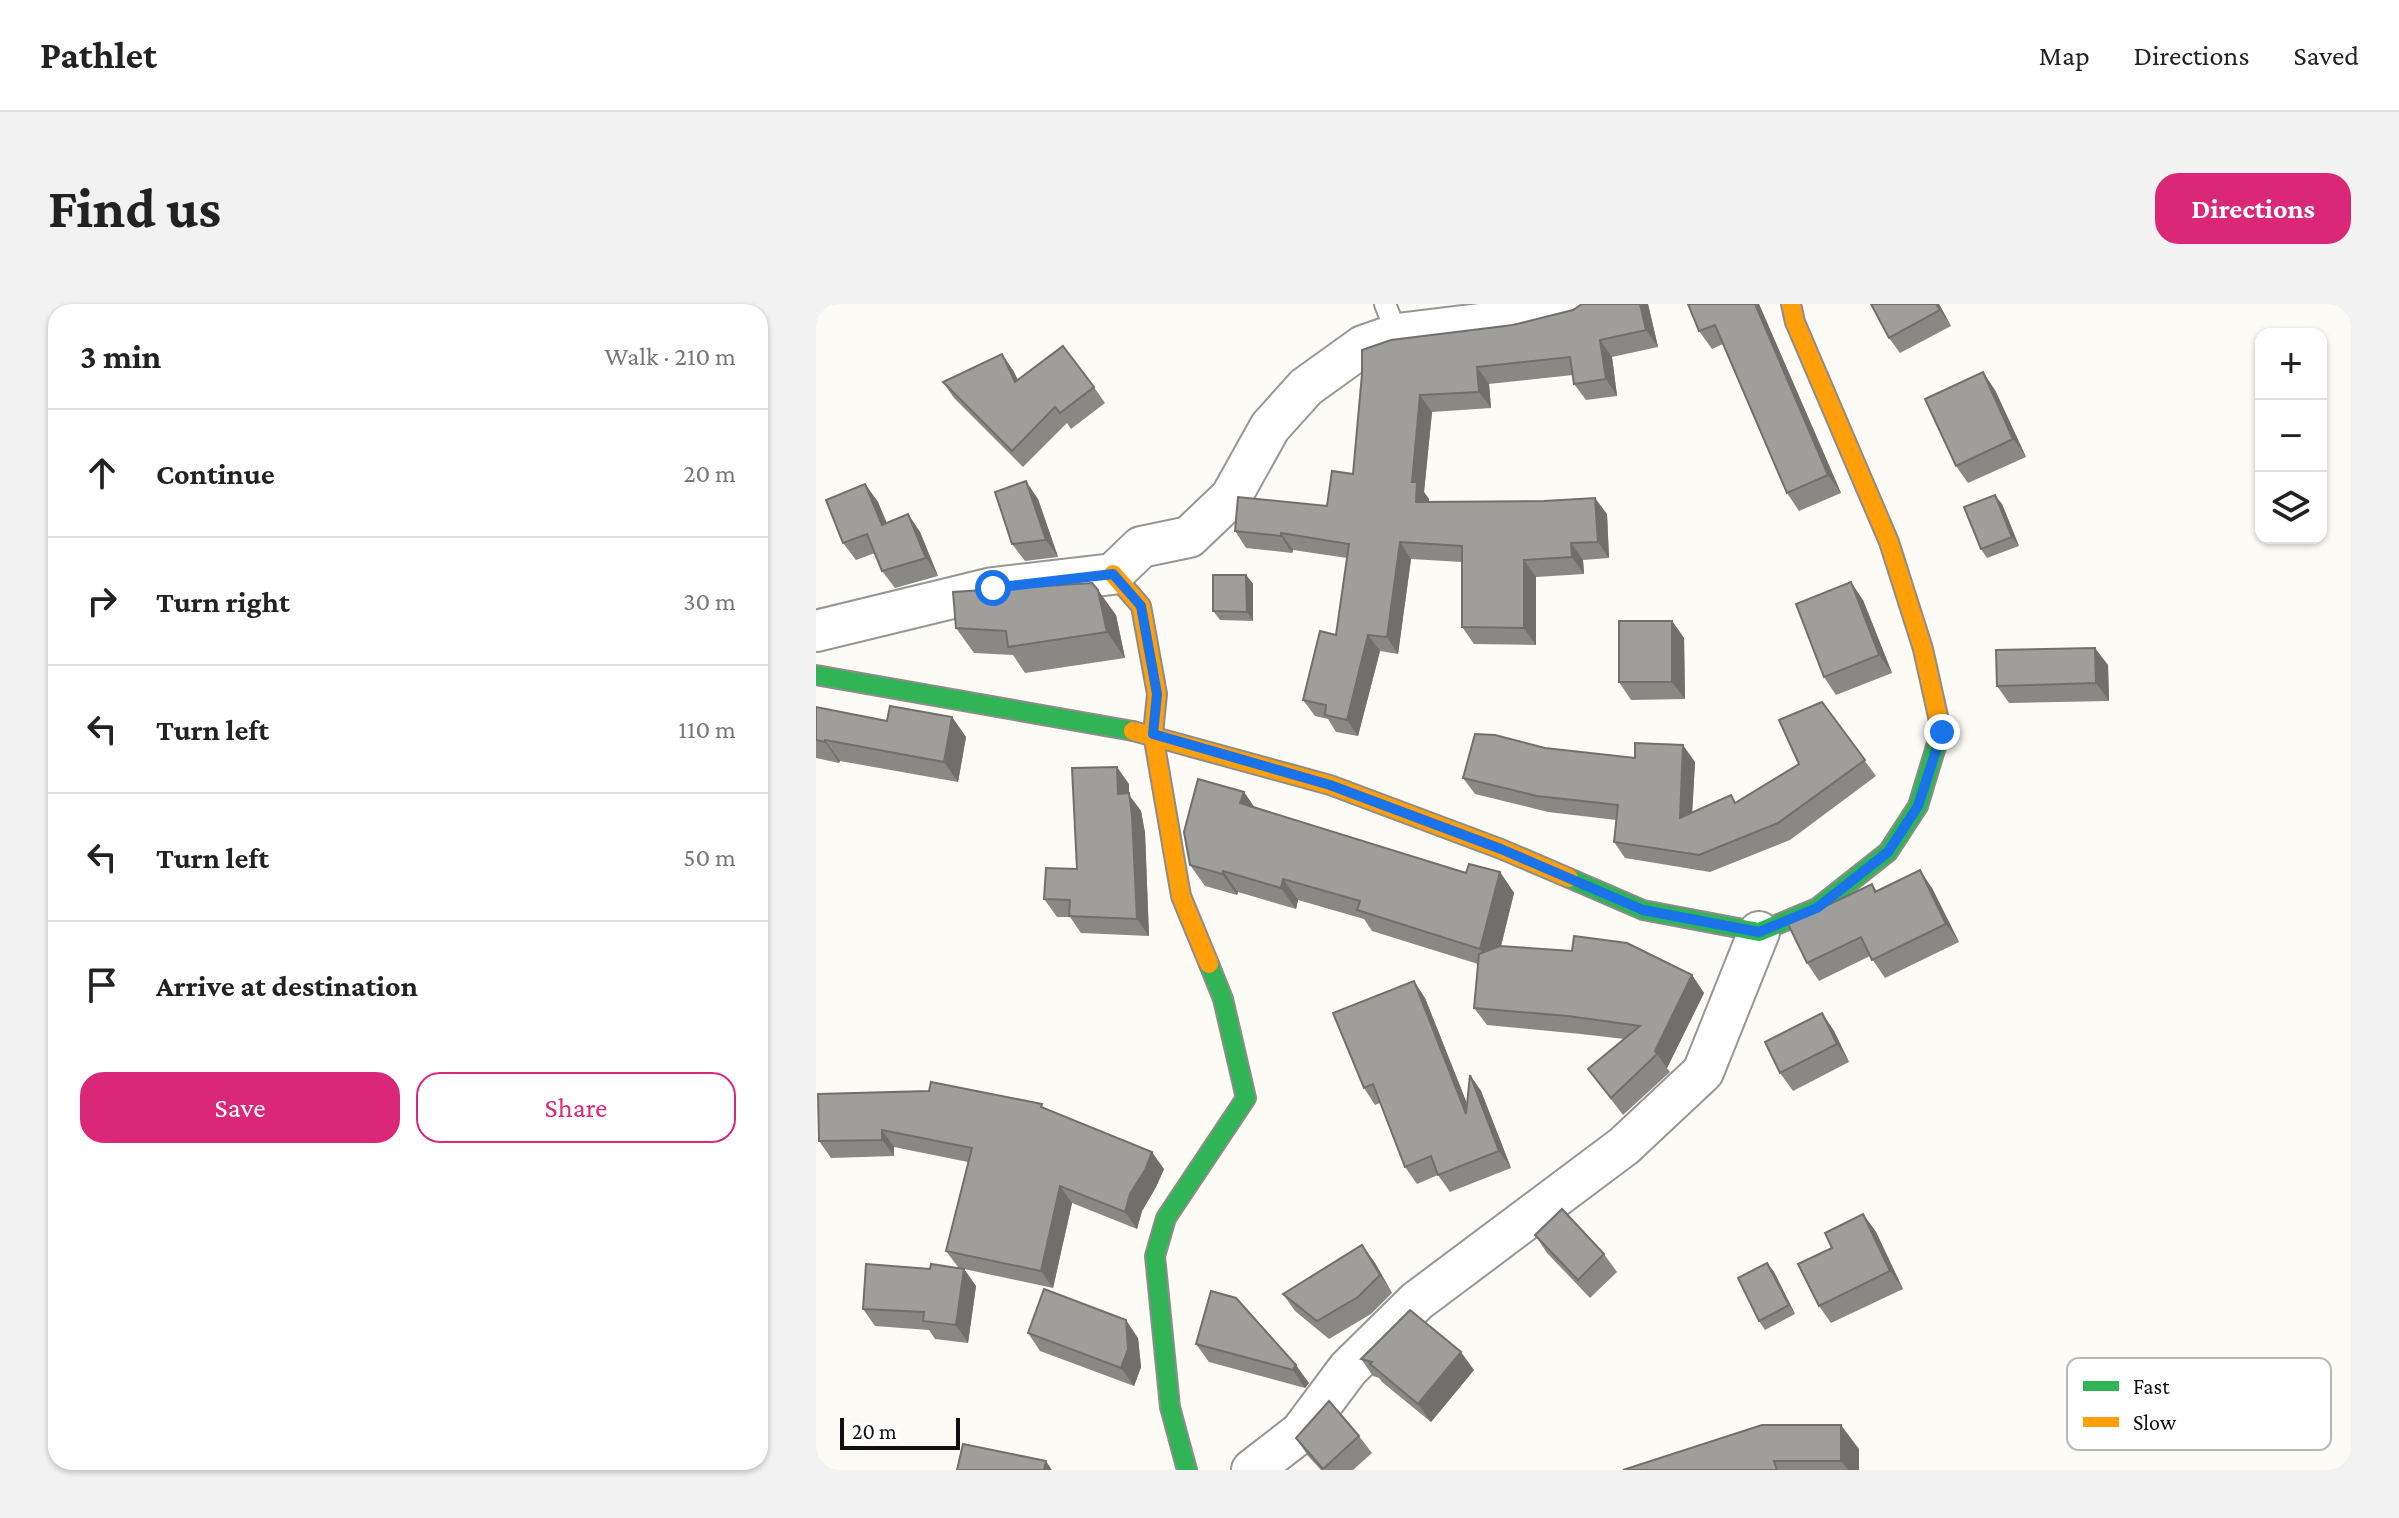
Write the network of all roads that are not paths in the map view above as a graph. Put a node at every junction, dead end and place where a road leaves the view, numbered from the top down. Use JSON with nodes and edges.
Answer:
{"nodes":[{"id":1,"x":1579,"y":304,"type":"edge"},
{"id":2,"x":1791,"y":304,"type":"edge"},
{"id":3,"x":1391,"y":319,"type":"edge"},
{"id":4,"x":1113,"y":574,"type":"junction"},
{"id":5,"x":816,"y":631,"type":"edge"},
{"id":6,"x":816,"y":675,"type":"edge"},
{"id":7,"x":1153,"y":734,"type":"junction"},
{"id":8,"x":1759,"y":932,"type":"junction"},
{"id":9,"x":1187,"y":1470,"type":"edge"},
{"id":10,"x":1252,"y":1470,"type":"edge"}],
"edges":[{"from":1,"to":3,"type":"street"},
{"from":2,"to":8,"type":"main road"},
{"from":3,"to":4,"type":"street"},
{"from":4,"to":5,"type":"street"},
{"from":4,"to":7,"type":"main road"},
{"from":6,"to":7,"type":"main road"},
{"from":7,"to":8,"type":"main road"},
{"from":7,"to":9,"type":"main road"},
{"from":8,"to":10,"type":"street"}]}
